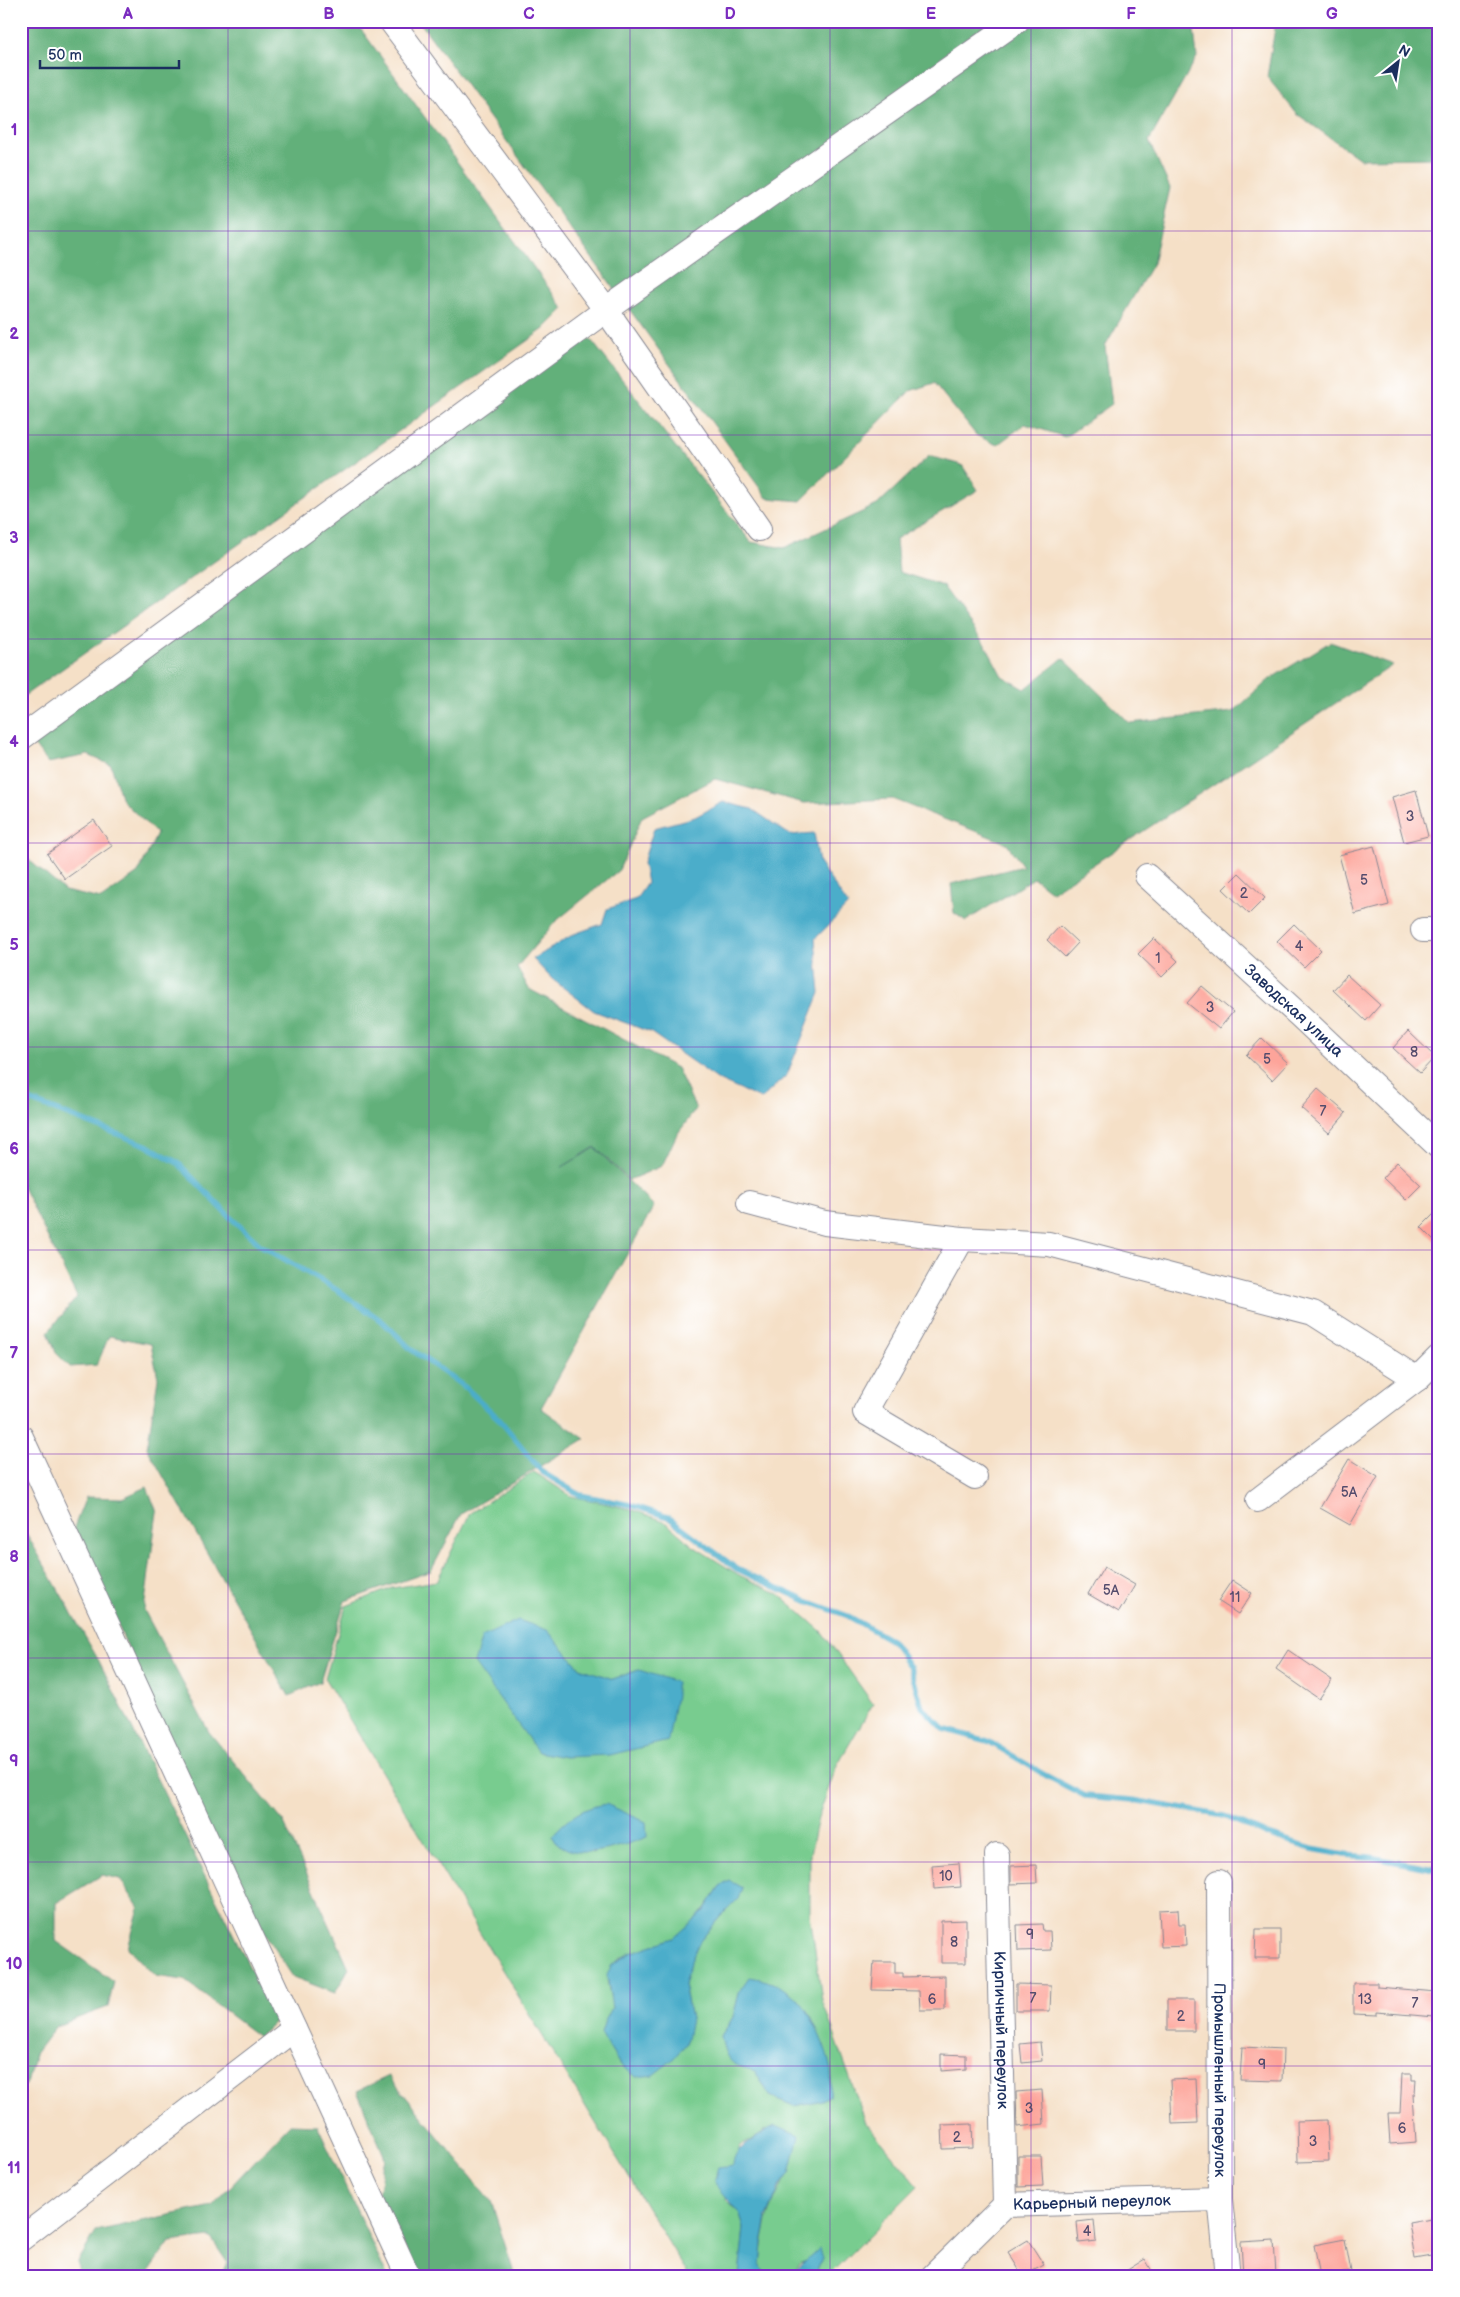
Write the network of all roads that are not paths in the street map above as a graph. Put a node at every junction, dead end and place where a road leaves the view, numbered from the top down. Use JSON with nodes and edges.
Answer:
{"nodes":[{"id":1,"x":391,"y":21,"type":"edge"},
{"id":2,"x":1017,"y":21,"type":"edge"},
{"id":3,"x":606,"y":310,"type":"junction"},
{"id":4,"x":760,"y":529,"type":"dead end"},
{"id":5,"x":21,"y":738,"type":"edge"},
{"id":6,"x":1147,"y":876,"type":"dead end"},
{"id":7,"x":1439,"y":1147,"type":"edge"},
{"id":8,"x":749,"y":1203,"type":"dead end"},
{"id":9,"x":962,"y":1239,"type":"junction"},
{"id":10,"x":1429,"y":1366,"type":"edge"},
{"id":11,"x":21,"y":1437,"type":"edge"},
{"id":12,"x":975,"y":1477,"type":"dead end"},
{"id":13,"x":1258,"y":1500,"type":"dead end"},
{"id":14,"x":997,"y":1855,"type":"dead end"},
{"id":15,"x":1219,"y":1882,"type":"dead end"},
{"id":16,"x":294,"y":2029,"type":"junction"},
{"id":17,"x":1220,"y":2199,"type":"junction"},
{"id":18,"x":1005,"y":2206,"type":"junction"},
{"id":19,"x":21,"y":2239,"type":"edge"},
{"id":20,"x":408,"y":2276,"type":"edge"},
{"id":21,"x":933,"y":2276,"type":"edge"},
{"id":22,"x":1228,"y":2276,"type":"edge"}],
"edges":[{"from":1,"to":3,"type":"street"},
{"from":2,"to":3,"type":"street"},
{"from":3,"to":4,"type":"street"},
{"from":3,"to":5,"type":"street"},
{"from":6,"to":7,"type":"street","name":"Заводская улица"},
{"from":8,"to":9,"type":"street"},
{"from":9,"to":10,"type":"street"},
{"from":9,"to":12,"type":"street"},
{"from":10,"to":13,"type":"street"},
{"from":11,"to":16,"type":"street"},
{"from":14,"to":18,"type":"street","name":"Кирпичный переулок"},
{"from":15,"to":17,"type":"street","name":"Промышленный переулок"},
{"from":16,"to":19,"type":"street"},
{"from":16,"to":20,"type":"street"},
{"from":17,"to":18,"type":"street","name":"Карьерный переулок"},
{"from":17,"to":22,"type":"street","name":"Промышленный переулок"},
{"from":18,"to":21,"type":"street","name":"Карьерный переулок"}]}
